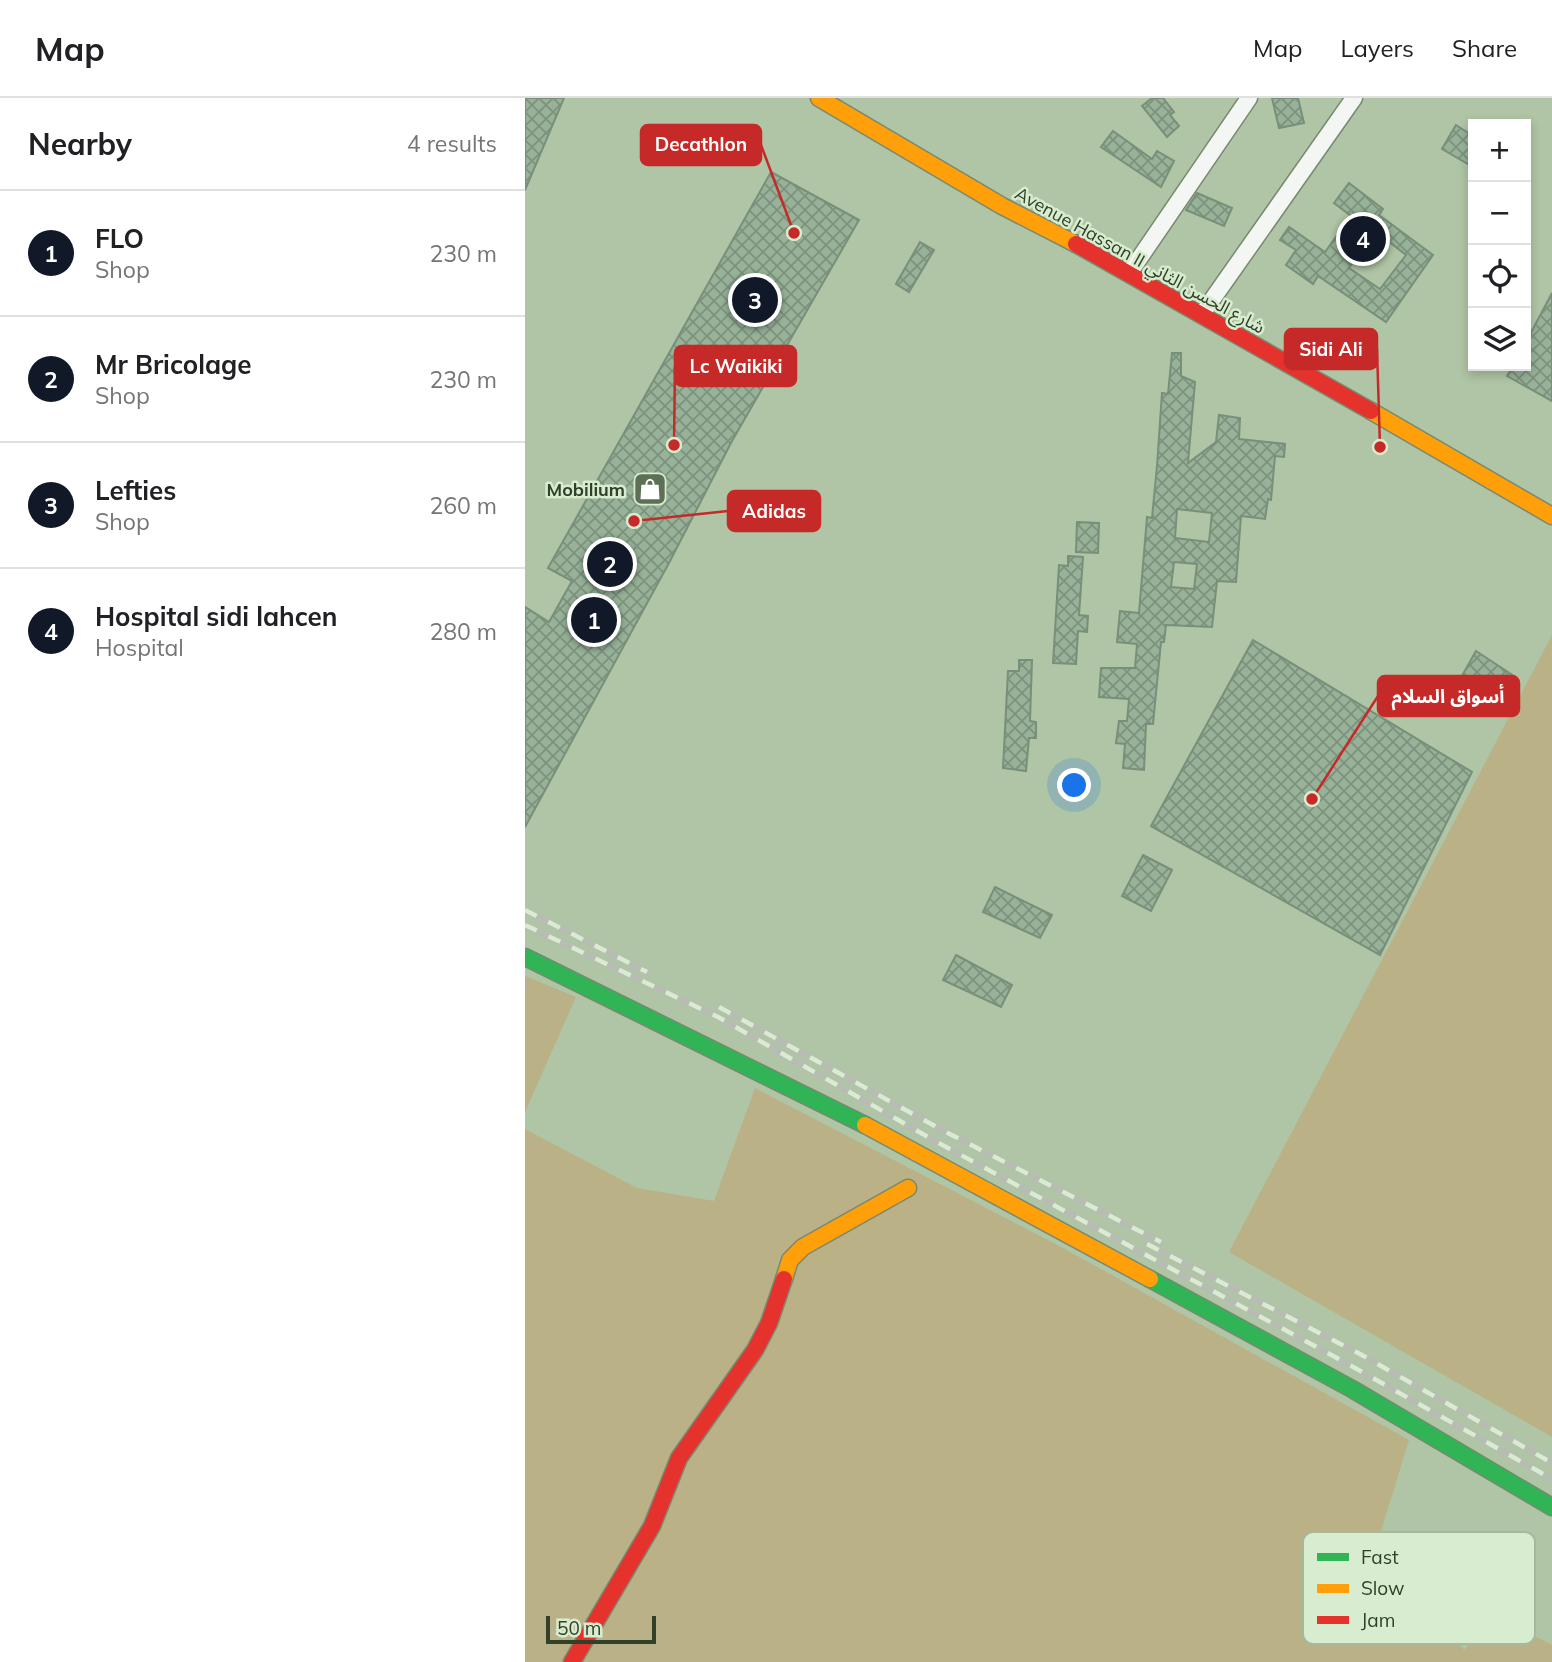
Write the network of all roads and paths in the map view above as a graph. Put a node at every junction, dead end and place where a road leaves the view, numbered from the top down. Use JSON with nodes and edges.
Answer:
{"nodes":[{"id":1,"x":819,"y":98,"type":"edge"},
{"id":2,"x":1248,"y":98,"type":"edge"},
{"id":3,"x":1354,"y":98,"type":"edge"},
{"id":4,"x":1130,"y":272,"type":"junction"},
{"id":5,"x":1202,"y":314,"type":"junction"},
{"id":6,"x":1552,"y":516,"type":"edge"},
{"id":7,"x":525,"y":957,"type":"edge"},
{"id":8,"x":908,"y":1188,"type":"dead end"},
{"id":9,"x":1552,"y":1507,"type":"edge"},
{"id":10,"x":571,"y":1661,"type":"edge"}],
"edges":[{"from":1,"to":4,"type":"street","name":"Avenue Hassan II شارع الحسن الثاني"},
{"from":2,"to":4,"type":"street"},
{"from":3,"to":5,"type":"street"},
{"from":4,"to":5,"type":"street","name":"Avenue Hassan II شارع الحسن الثاني"},
{"from":5,"to":6,"type":"street","name":"Avenue Hassan II شارع الحسن الثاني"},
{"from":7,"to":9,"type":"street"},
{"from":8,"to":10,"type":"street"}]}
